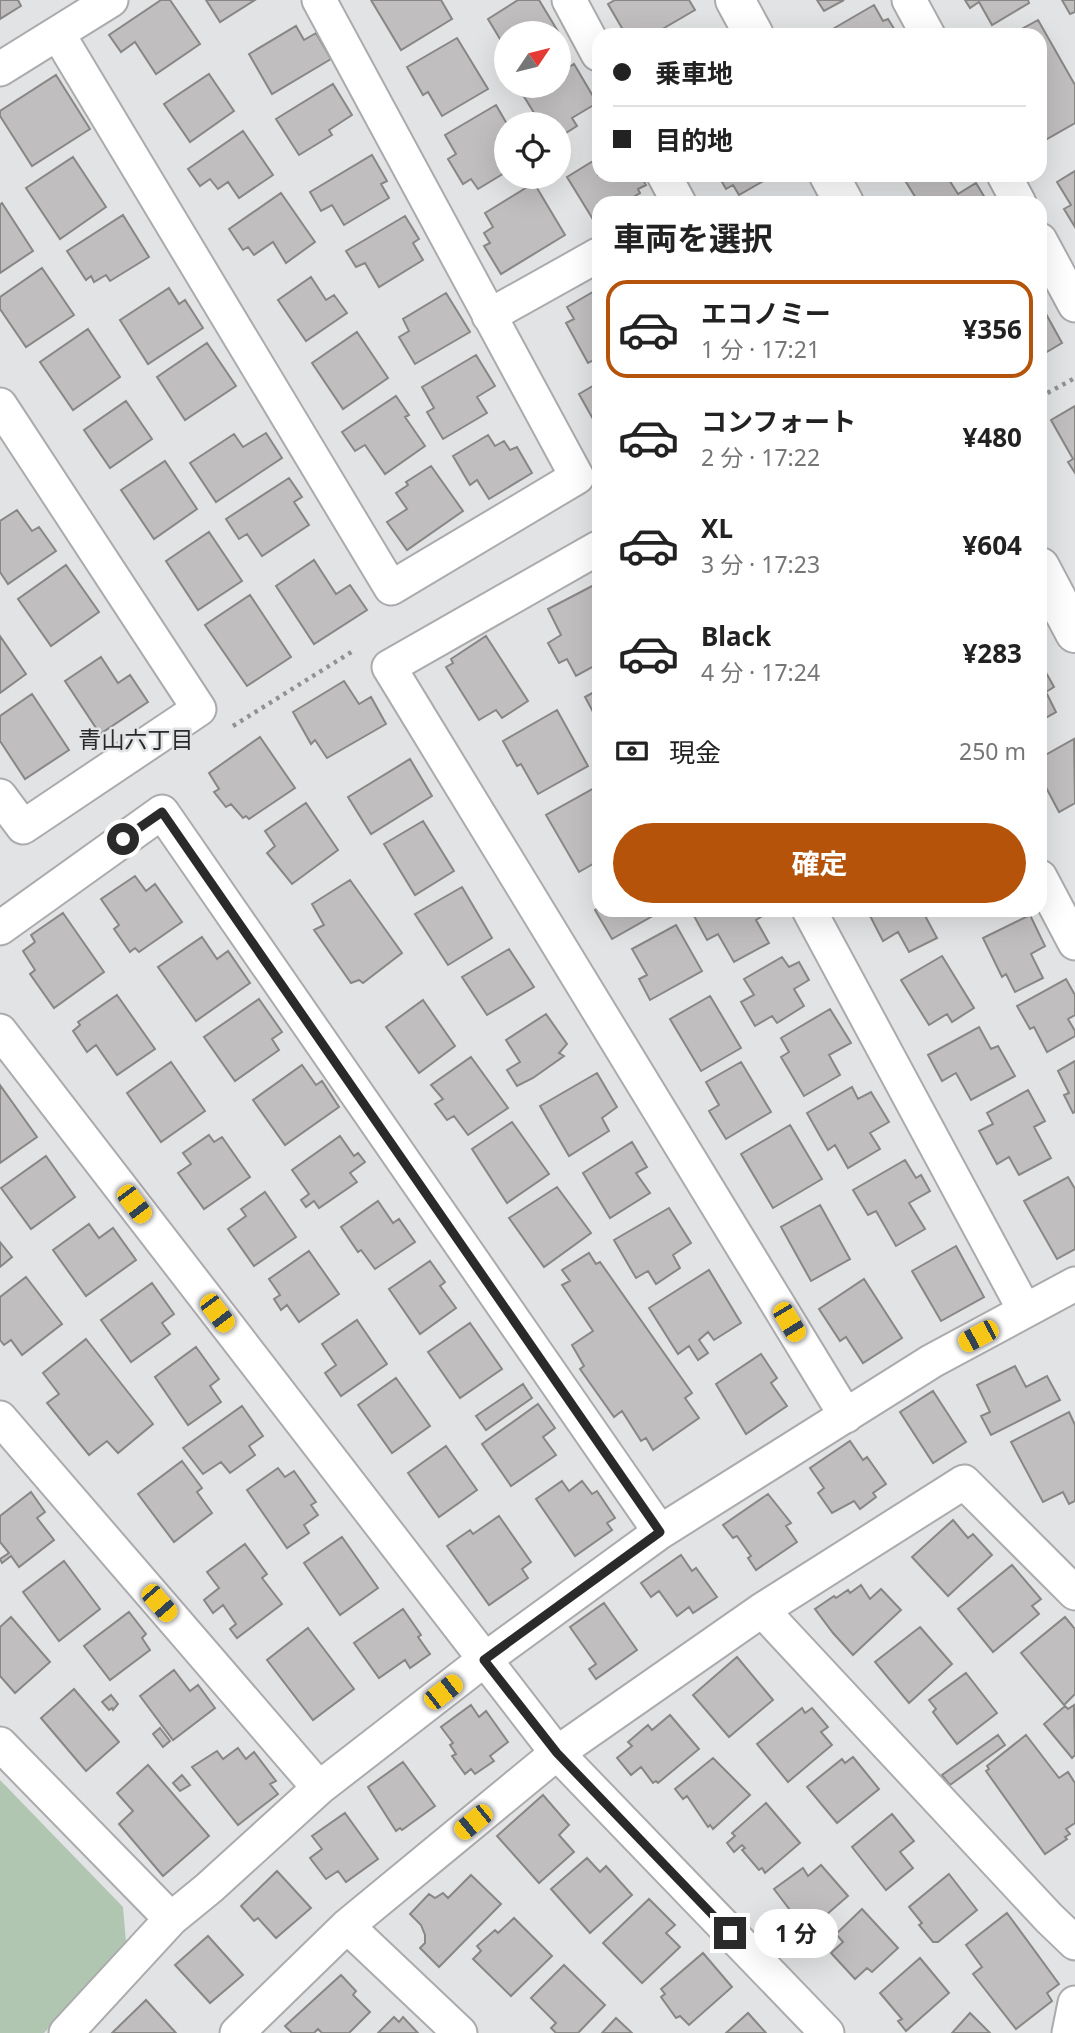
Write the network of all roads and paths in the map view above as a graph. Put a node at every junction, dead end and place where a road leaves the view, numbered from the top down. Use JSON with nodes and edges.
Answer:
{"nodes":[{"id":1,"x":111,"y":0,"type":"edge"},
{"id":2,"x":319,"y":0,"type":"edge"},
{"id":3,"x":569,"y":0,"type":"edge"},
{"id":4,"x":735,"y":0,"type":"edge"},
{"id":5,"x":909,"y":0,"type":"edge"},
{"id":6,"x":750,"y":28,"type":"edge"},
{"id":7,"x":924,"y":28,"type":"edge"},
{"id":8,"x":58,"y":34,"type":"junction"},
{"id":9,"x":592,"y":43,"type":"edge"},
{"id":10,"x":0,"y":69,"type":"edge"},
{"id":11,"x":1047,"y":253,"type":"edge"},
{"id":12,"x":592,"y":258,"type":"edge"},
{"id":13,"x":1075,"y":305,"type":"edge"},
{"id":14,"x":489,"y":316,"type":"junction"},
{"id":15,"x":1075,"y":378,"type":"edge"},
{"id":16,"x":1047,"y":393,"type":"edge"},
{"id":17,"x":0,"y":405,"type":"edge"},
{"id":18,"x":592,"y":551,"type":"edge"},
{"id":19,"x":1047,"y":580,"type":"edge"},
{"id":20,"x":1075,"y":633,"type":"edge"},
{"id":21,"x":359,"y":648,"type":"dead end"},
{"id":22,"x":232,"y":726,"type":"dead end"},
{"id":23,"x":0,"y":796,"type":"edge"},
{"id":24,"x":1047,"y":890,"type":"edge"},
{"id":25,"x":813,"y":917,"type":"edge"},
{"id":26,"x":0,"y":928,"type":"edge"},
{"id":27,"x":1075,"y":943,"type":"edge"},
{"id":28,"x":0,"y":1031,"type":"edge"},
{"id":29,"x":1075,"y":1284,"type":"edge"},
{"id":30,"x":1025,"y":1311,"type":"junction"},
{"id":31,"x":846,"y":1416,"type":"junction"},
{"id":32,"x":0,"y":1418,"type":"edge"},
{"id":33,"x":660,"y":1532,"type":"junction"},
{"id":34,"x":1075,"y":1593,"type":"edge"},
{"id":35,"x":762,"y":1611,"type":"junction"},
{"id":36,"x":484,"y":1660,"type":"junction"},
{"id":37,"x":0,"y":1744,"type":"edge"},
{"id":38,"x":557,"y":1753,"type":"junction"},
{"id":39,"x":319,"y":1788,"type":"junction"},
{"id":40,"x":171,"y":1919,"type":"junction"},
{"id":41,"x":347,"y":1926,"type":"junction"},
{"id":42,"x":1075,"y":1943,"type":"edge"},
{"id":43,"x":1075,"y":2003,"type":"edge"},
{"id":44,"x":66,"y":2033,"type":"edge"},
{"id":45,"x":237,"y":2033,"type":"edge"},
{"id":46,"x":460,"y":2033,"type":"edge"},
{"id":47,"x":827,"y":2033,"type":"edge"},
{"id":48,"x":1069,"y":2033,"type":"edge"}],
"edges":[{"from":1,"to":8,"type":"street"},
{"from":2,"to":14,"type":"street"},
{"from":3,"to":9,"type":"street"},
{"from":4,"to":6,"type":"street"},
{"from":5,"to":7,"type":"street"},
{"from":8,"to":10,"type":"street"},
{"from":8,"to":14,"type":"street"},
{"from":11,"to":13,"type":"street"},
{"from":12,"to":14,"type":"street"},
{"from":15,"to":16,"type":"path"},
{"from":17,"to":23,"type":"street"},
{"from":18,"to":31,"type":"street"},
{"from":19,"to":20,"type":"street"},
{"from":21,"to":22,"type":"path"},
{"from":24,"to":27,"type":"street"},
{"from":25,"to":30,"type":"street"},
{"from":26,"to":33,"type":"street"},
{"from":28,"to":36,"type":"street"},
{"from":29,"to":30,"type":"street"},
{"from":30,"to":31,"type":"street"},
{"from":31,"to":33,"type":"street"},
{"from":32,"to":39,"type":"street"},
{"from":33,"to":36,"type":"street"},
{"from":34,"to":35,"type":"street"},
{"from":35,"to":38,"type":"street"},
{"from":35,"to":42,"type":"street"},
{"from":36,"to":38,"type":"street"},
{"from":36,"to":39,"type":"street"},
{"from":37,"to":40,"type":"street"},
{"from":38,"to":41,"type":"street"},
{"from":38,"to":47,"type":"street"},
{"from":39,"to":40,"type":"street"},
{"from":40,"to":44,"type":"street"},
{"from":41,"to":45,"type":"street"},
{"from":41,"to":46,"type":"street"},
{"from":43,"to":48,"type":"street"}]}
